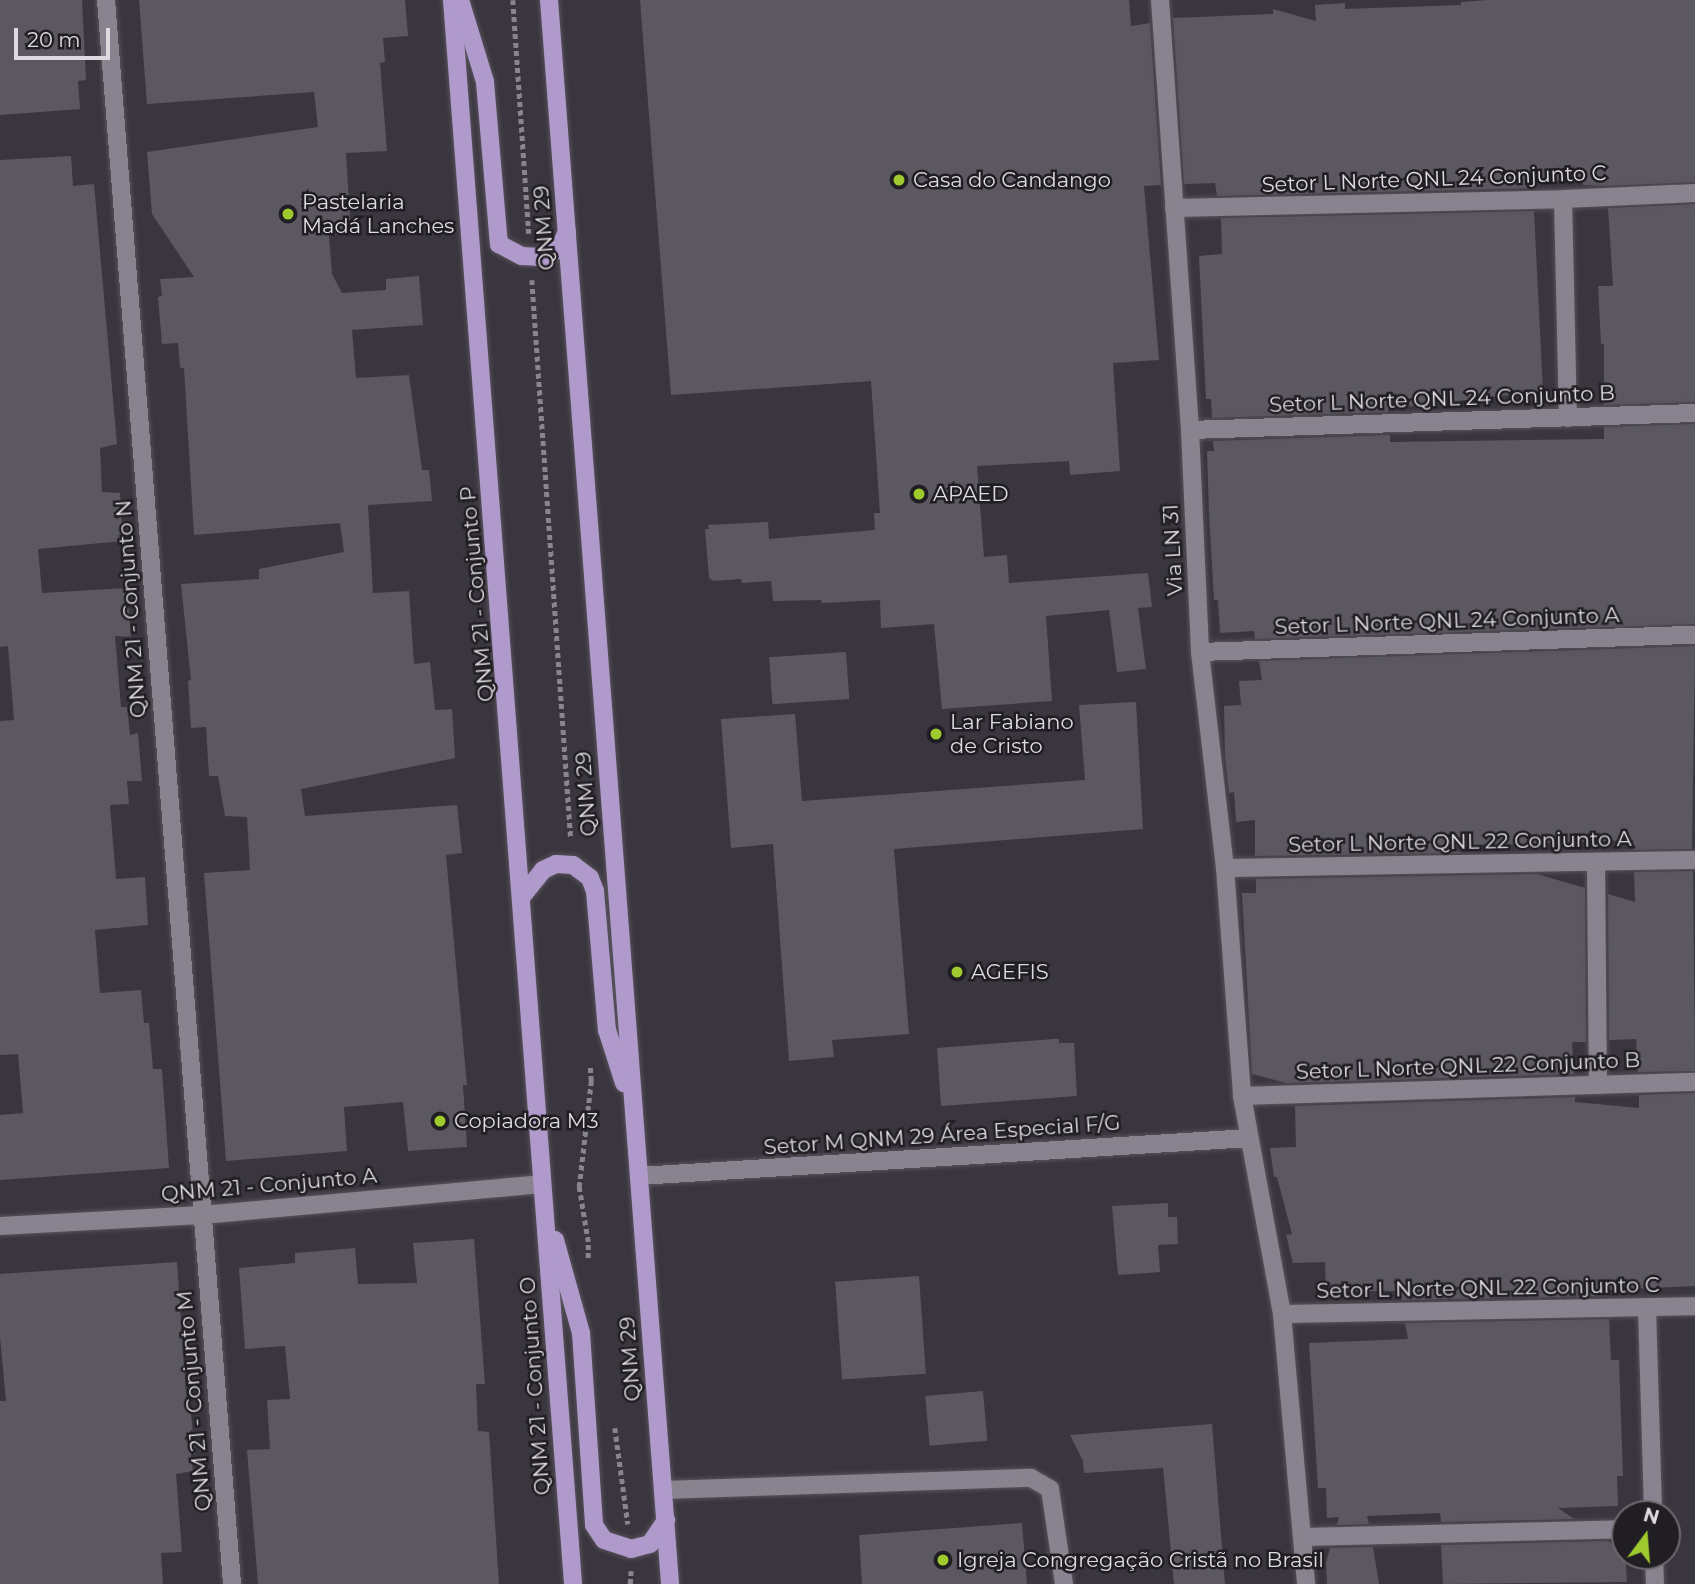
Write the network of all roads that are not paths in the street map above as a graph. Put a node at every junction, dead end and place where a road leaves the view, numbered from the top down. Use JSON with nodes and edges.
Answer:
{"nodes":[{"id":1,"x":106,"y":0,"type":"edge"},
{"id":2,"x":452,"y":0,"type":"edge"},
{"id":3,"x":460,"y":0,"type":"edge"},
{"id":4,"x":549,"y":0,"type":"edge"},
{"id":5,"x":1160,"y":0,"type":"edge"},
{"id":6,"x":1695,"y":193,"type":"edge"},
{"id":7,"x":1563,"y":199,"type":"junction"},
{"id":8,"x":1174,"y":208,"type":"junction"},
{"id":9,"x":568,"y":232,"type":"junction"},
{"id":10,"x":1695,"y":413,"type":"edge"},
{"id":11,"x":1568,"y":418,"type":"junction"},
{"id":12,"x":1190,"y":430,"type":"junction"},
{"id":13,"x":1695,"y":635,"type":"edge"},
{"id":14,"x":1200,"y":652,"type":"junction"},
{"id":15,"x":1695,"y":860,"type":"edge"},
{"id":16,"x":1596,"y":862,"type":"junction"},
{"id":17,"x":1225,"y":868,"type":"junction"},
{"id":18,"x":523,"y":895,"type":"junction"},
{"id":19,"x":1695,"y":1082,"type":"edge"},
{"id":20,"x":1598,"y":1085,"type":"junction"},
{"id":21,"x":1242,"y":1096,"type":"junction"},
{"id":22,"x":634,"y":1113,"type":"junction"},
{"id":23,"x":1249,"y":1138,"type":"junction"},
{"id":24,"x":639,"y":1177,"type":"junction"},
{"id":25,"x":542,"y":1184,"type":"junction"},
{"id":26,"x":544,"y":1203,"type":"junction"},
{"id":27,"x":202,"y":1215,"type":"junction"},
{"id":28,"x":0,"y":1226,"type":"edge"},
{"id":29,"x":1695,"y":1306,"type":"edge"},
{"id":30,"x":1647,"y":1308,"type":"junction"},
{"id":31,"x":1282,"y":1314,"type":"junction"},
{"id":32,"x":663,"y":1490,"type":"junction"},
{"id":33,"x":1653,"y":1500,"type":"edge"},
{"id":34,"x":666,"y":1520,"type":"junction"},
{"id":35,"x":1611,"y":1529,"type":"edge"},
{"id":36,"x":1302,"y":1537,"type":"junction"},
{"id":37,"x":232,"y":1584,"type":"edge"},
{"id":38,"x":573,"y":1584,"type":"edge"},
{"id":39,"x":670,"y":1584,"type":"edge"},
{"id":40,"x":1064,"y":1584,"type":"edge"},
{"id":41,"x":1306,"y":1584,"type":"edge"}],
"edges":[{"from":1,"to":27,"type":"street","name":"QNM 21 - Conjunto N"},
{"from":2,"to":18,"type":"main road","name":"QNM 21 - Conjunto P"},
{"from":3,"to":9,"type":"main road"},
{"from":4,"to":9,"type":"main road","name":"QNM 29"},
{"from":5,"to":8,"type":"street","name":"Via LN 31"},
{"from":6,"to":7,"type":"street","name":"Setor L Norte QNL 24 Conjunto C"},
{"from":7,"to":8,"type":"street","name":"Setor L Norte QNL 24 Conjunto C"},
{"from":7,"to":11,"type":"street"},
{"from":8,"to":12,"type":"street","name":"Via LN 31"},
{"from":9,"to":22,"type":"main road","name":"QNM 29"},
{"from":10,"to":11,"type":"street","name":"Setor L Norte QNL 24 Conjunto B"},
{"from":11,"to":12,"type":"street","name":"Setor L Norte QNL 24 Conjunto B"},
{"from":12,"to":14,"type":"street","name":"Via LN 31"},
{"from":13,"to":14,"type":"street","name":"Setor L Norte QNL 24 Conjunto A"},
{"from":14,"to":17,"type":"street","name":"Via LN 31"},
{"from":15,"to":16,"type":"street","name":"Setor L Norte QNL 22 Conjunto A"},
{"from":16,"to":17,"type":"street","name":"Setor L Norte QNL 22 Conjunto A"},
{"from":16,"to":20,"type":"street"},
{"from":17,"to":21,"type":"street","name":"Via LN 31"},
{"from":18,"to":22,"type":"main road"},
{"from":18,"to":25,"type":"main road","name":"QNM 21 - Conjunto P"},
{"from":19,"to":20,"type":"street","name":"Setor L Norte QNL 22 Conjunto B"},
{"from":20,"to":21,"type":"street","name":"Setor L Norte QNL 22 Conjunto B"},
{"from":21,"to":23,"type":"street","name":"Via LN 31"},
{"from":22,"to":24,"type":"main road","name":"QNM 29"},
{"from":23,"to":24,"type":"street","name":"Setor M QNM 29 Área Especial F/G"},
{"from":23,"to":31,"type":"street","name":"Via LN 31"},
{"from":24,"to":32,"type":"main road","name":"QNM 29"},
{"from":25,"to":26,"type":"main road","name":"QNM 21 - Conjunto O"},
{"from":25,"to":27,"type":"street","name":"QNM 21 - Conjunto A"},
{"from":26,"to":34,"type":"main road"},
{"from":26,"to":38,"type":"main road","name":"QNM 21 - Conjunto O"},
{"from":27,"to":28,"type":"street","name":"QNM 21 - Conjunto A"},
{"from":27,"to":37,"type":"street","name":"QNM 21 - Conjunto M"},
{"from":29,"to":30,"type":"street","name":"Setor L Norte QNL 22 Conjunto C"},
{"from":30,"to":31,"type":"street","name":"Setor L Norte QNL 22 Conjunto C"},
{"from":30,"to":33,"type":"street"},
{"from":31,"to":36,"type":"street","name":"Via LN 31"},
{"from":32,"to":34,"type":"main road","name":"QNM 29"},
{"from":32,"to":40,"type":"street"},
{"from":34,"to":39,"type":"main road","name":"QNM 29"},
{"from":35,"to":36,"type":"street"},
{"from":36,"to":41,"type":"street","name":"Via LN 31"}]}
